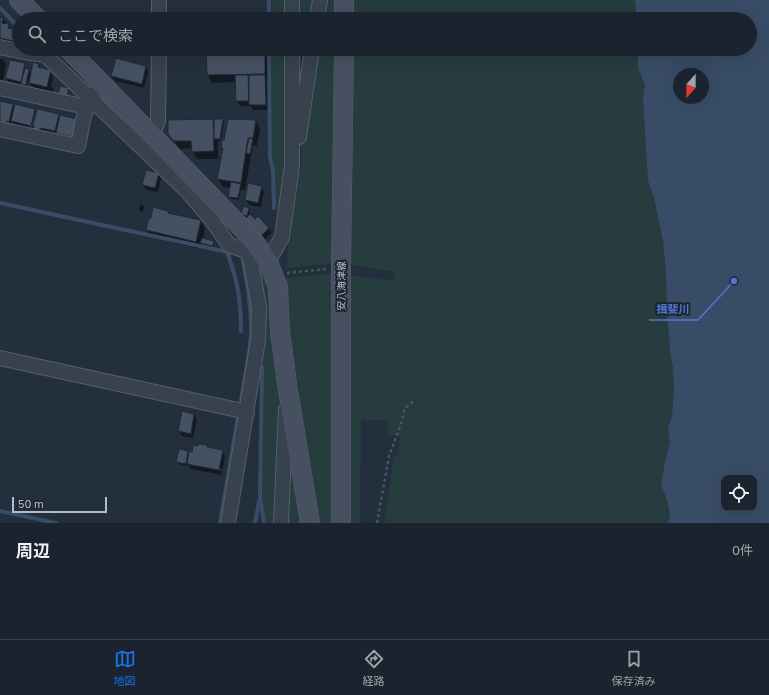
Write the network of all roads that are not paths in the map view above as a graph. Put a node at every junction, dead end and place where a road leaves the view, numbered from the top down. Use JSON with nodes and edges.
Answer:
{"nodes":[{"id":1,"x":19,"y":0,"type":"edge"},
{"id":2,"x":159,"y":0,"type":"edge"},
{"id":3,"x":292,"y":0,"type":"edge"},
{"id":4,"x":320,"y":0,"type":"edge"},
{"id":5,"x":344,"y":0,"type":"edge"},
{"id":6,"x":31,"y":12,"type":"edge"},
{"id":7,"x":159,"y":12,"type":"edge"},
{"id":8,"x":292,"y":12,"type":"edge"},
{"id":9,"x":318,"y":12,"type":"edge"},
{"id":10,"x":344,"y":12,"type":"edge"},
{"id":11,"x":0,"y":47,"type":"edge"},
{"id":12,"x":12,"y":49,"type":"edge"},
{"id":13,"x":46,"y":56,"type":"edge"},
{"id":14,"x":75,"y":56,"type":"edge"},
{"id":15,"x":159,"y":56,"type":"edge"},
{"id":16,"x":292,"y":56,"type":"edge"},
{"id":17,"x":311,"y":56,"type":"edge"},
{"id":18,"x":344,"y":56,"type":"edge"},
{"id":19,"x":103,"y":85,"type":"junction"},
{"id":20,"x":0,"y":88,"type":"edge"},
{"id":21,"x":88,"y":103,"type":"junction"},
{"id":22,"x":0,"y":129,"type":"edge"},
{"id":23,"x":152,"y":135,"type":"junction"},
{"id":24,"x":292,"y":166,"type":"junction"},
{"id":25,"x":240,"y":226,"type":"junction"},
{"id":26,"x":248,"y":252,"type":"junction"},
{"id":27,"x":270,"y":269,"type":"junction"},
{"id":28,"x":0,"y":358,"type":"edge"},
{"id":29,"x":287,"y":384,"type":"junction"},
{"id":30,"x":247,"y":412,"type":"junction"},
{"id":31,"x":228,"y":523,"type":"edge"},
{"id":32,"x":281,"y":523,"type":"edge"},
{"id":33,"x":310,"y":523,"type":"edge"},
{"id":34,"x":341,"y":523,"type":"edge"}],
"edges":[{"from":1,"to":6,"type":"street"},
{"from":2,"to":7,"type":"street"},
{"from":3,"to":8,"type":"street"},
{"from":4,"to":9,"type":"street"},
{"from":5,"to":10,"type":"street"},
{"from":11,"to":12,"type":"street"},
{"from":13,"to":21,"type":"street"},
{"from":14,"to":19,"type":"street"},
{"from":15,"to":23,"type":"street"},
{"from":16,"to":24,"type":"street"},
{"from":17,"to":24,"type":"street"},
{"from":18,"to":34,"type":"street","name":"安八海津線"},
{"from":19,"to":21,"type":"street"},
{"from":19,"to":23,"type":"street"},
{"from":20,"to":21,"type":"street"},
{"from":21,"to":22,"type":"street"},
{"from":21,"to":26,"type":"street"},
{"from":23,"to":25,"type":"street"},
{"from":24,"to":27,"type":"street"},
{"from":25,"to":26,"type":"street"},
{"from":25,"to":27,"type":"street"},
{"from":26,"to":30,"type":"street"},
{"from":27,"to":29,"type":"street"},
{"from":28,"to":30,"type":"street"},
{"from":29,"to":32,"type":"street"},
{"from":29,"to":33,"type":"street"},
{"from":30,"to":31,"type":"street"}]}
